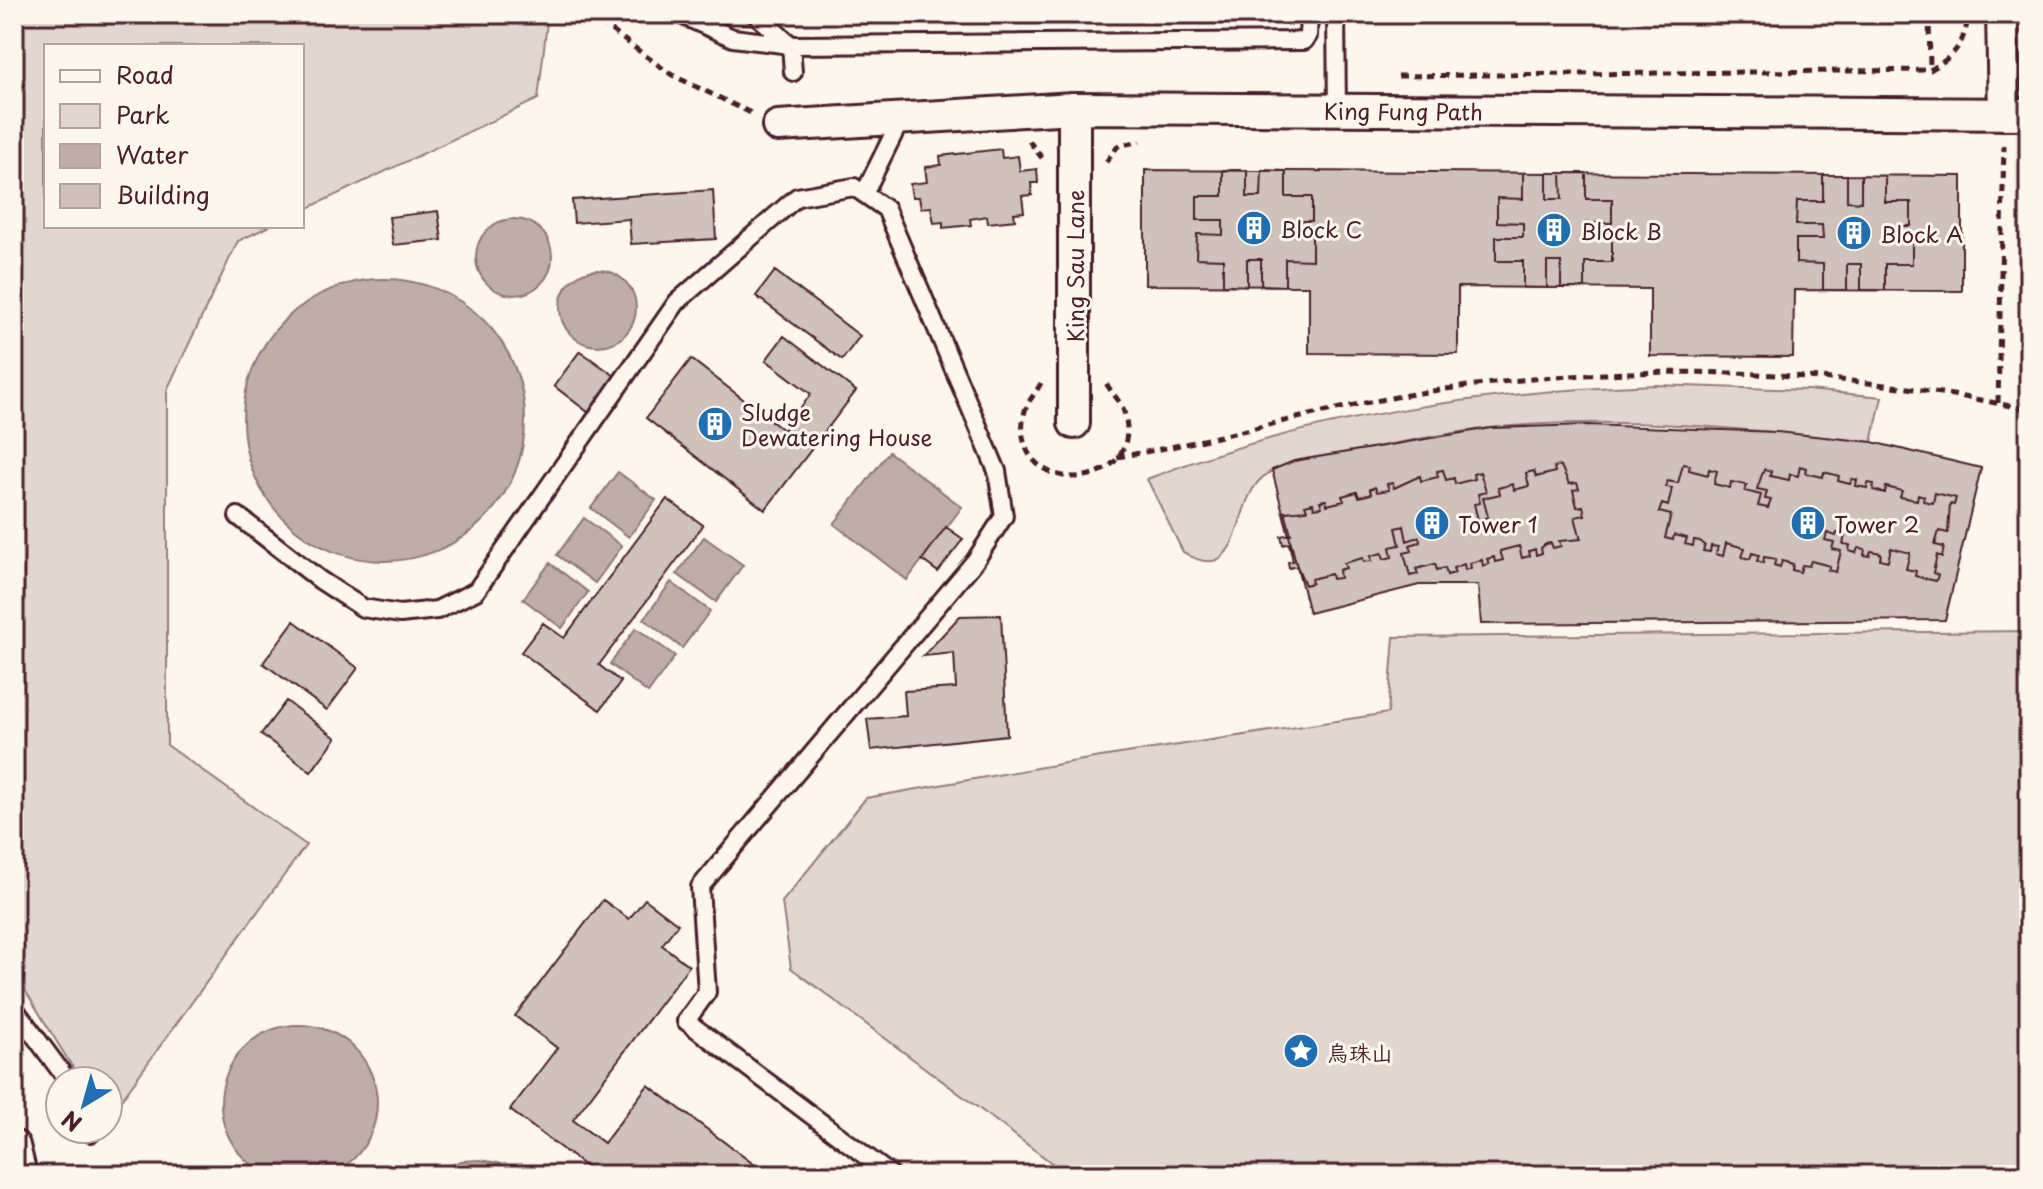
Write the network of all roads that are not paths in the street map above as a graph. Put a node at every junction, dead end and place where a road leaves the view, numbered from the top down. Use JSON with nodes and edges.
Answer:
{"nodes":[{"id":1,"x":679,"y":14,"type":"edge"},
{"id":2,"x":755,"y":14,"type":"edge"},
{"id":3,"x":1309,"y":14,"type":"edge"},
{"id":4,"x":1336,"y":14,"type":"edge"},
{"id":5,"x":2002,"y":14,"type":"edge"},
{"id":6,"x":700,"y":19,"type":"edge"},
{"id":7,"x":791,"y":45,"type":"junction"},
{"id":8,"x":793,"y":72,"type":"dead end"},
{"id":9,"x":1074,"y":108,"type":"junction"},
{"id":10,"x":1337,"y":112,"type":"junction"},
{"id":11,"x":2016,"y":114,"type":"edge"},
{"id":12,"x":901,"y":119,"type":"junction"},
{"id":13,"x":778,"y":126,"type":"road end"},
{"id":14,"x":864,"y":194,"type":"junction"},
{"id":15,"x":1074,"y":423,"type":"dead end"},
{"id":16,"x":238,"y":516,"type":"dead end"},
{"id":17,"x":14,"y":1008,"type":"edge"},
{"id":18,"x":56,"y":1065,"type":"edge"},
{"id":19,"x":891,"y":1175,"type":"edge"}],
"edges":[{"from":1,"to":6,"type":"lane"},
{"from":2,"to":7,"type":"lane"},
{"from":3,"to":7,"type":"lane"},
{"from":4,"to":10,"type":"lane"},
{"from":5,"to":11,"type":"street"},
{"from":6,"to":7,"type":"lane"},
{"from":7,"to":8,"type":"lane"},
{"from":9,"to":10,"type":"street","name":"King Fung Path"},
{"from":9,"to":12,"type":"street","name":"King Fung Path"},
{"from":9,"to":15,"type":"street","name":"King Sau Lane"},
{"from":10,"to":11,"type":"street","name":"King Fung Path"},
{"from":12,"to":13,"type":"street","name":"King Fung Path"},
{"from":12,"to":14,"type":"lane"},
{"from":14,"to":16,"type":"lane"},
{"from":14,"to":19,"type":"lane"},
{"from":17,"to":18,"type":"lane"}]}
